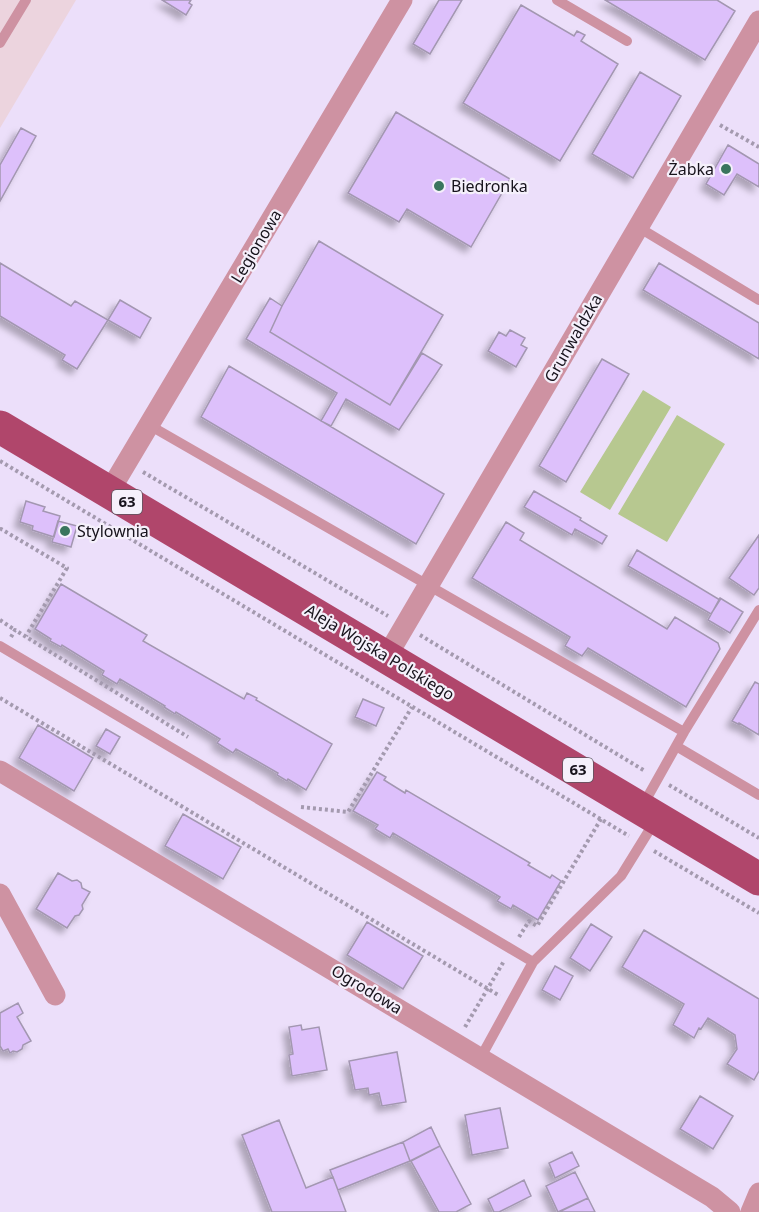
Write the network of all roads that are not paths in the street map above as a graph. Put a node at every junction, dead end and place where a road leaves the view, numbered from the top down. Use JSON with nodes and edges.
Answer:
{"nodes":[{"id":1,"x":26,"y":0,"type":"edge"},
{"id":2,"x":402,"y":0,"type":"edge"},
{"id":3,"x":557,"y":0,"type":"edge"},
{"id":4,"x":759,"y":21,"type":"edge"},
{"id":5,"x":627,"y":41,"type":"dead end"},
{"id":6,"x":0,"y":43,"type":"edge"},
{"id":7,"x":638,"y":227,"type":"junction"},
{"id":8,"x":759,"y":300,"type":"edge"},
{"id":9,"x":149,"y":425,"type":"junction"},
{"id":10,"x":0,"y":427,"type":"edge"},
{"id":11,"x":109,"y":492,"type":"junction"},
{"id":12,"x":429,"y":584,"type":"junction"},
{"id":13,"x":759,"y":610,"type":"edge"},
{"id":14,"x":2,"y":647,"type":"edge"},
{"id":15,"x":387,"y":656,"type":"junction"},
{"id":16,"x":684,"y":732,"type":"junction"},
{"id":17,"x":676,"y":746,"type":"junction"},
{"id":18,"x":0,"y":771,"type":"edge"},
{"id":19,"x":759,"y":795,"type":"edge"},
{"id":20,"x":646,"y":823,"type":"junction"},
{"id":21,"x":759,"y":879,"type":"edge"},
{"id":22,"x":0,"y":894,"type":"edge"},
{"id":23,"x":533,"y":962,"type":"junction"},
{"id":24,"x":55,"y":995,"type":"dead end"},
{"id":25,"x":481,"y":1057,"type":"junction"},
{"id":26,"x":759,"y":1193,"type":"edge"},
{"id":27,"x":730,"y":1212,"type":"edge"},
{"id":28,"x":751,"y":1212,"type":"edge"}],
"edges":[{"from":1,"to":6,"type":"lane"},
{"from":2,"to":9,"type":"street","name":"Legionowa"},
{"from":3,"to":5,"type":"lane"},
{"from":4,"to":7,"type":"street","name":"Grunwaldzka"},
{"from":7,"to":8,"type":"lane"},
{"from":7,"to":12,"type":"street","name":"Grunwaldzka"},
{"from":9,"to":11,"type":"street","name":"Legionowa"},
{"from":9,"to":12,"type":"lane"},
{"from":10,"to":11,"type":"main road","name":"Aleja Wojska Polskiego","number":"63"},
{"from":11,"to":15,"type":"main road","name":"Aleja Wojska Polskiego","number":"63"},
{"from":12,"to":15,"type":"street","name":"Grunwaldzka"},
{"from":12,"to":16,"type":"lane"},
{"from":13,"to":16,"type":"lane"},
{"from":14,"to":23,"type":"lane"},
{"from":15,"to":20,"type":"main road","name":"Aleja Wojska Polskiego","number":"63"},
{"from":16,"to":17,"type":"lane"},
{"from":17,"to":19,"type":"lane"},
{"from":17,"to":20,"type":"lane"},
{"from":18,"to":25,"type":"street","name":"Ogrodowa"},
{"from":20,"to":21,"type":"main road","name":"Aleja Wojska Polskiego","number":"63"},
{"from":20,"to":23,"type":"lane"},
{"from":22,"to":24,"type":"street"},
{"from":23,"to":25,"type":"lane"},
{"from":25,"to":27,"type":"street","name":"Ogrodowa"},
{"from":26,"to":28,"type":"street"}]}
